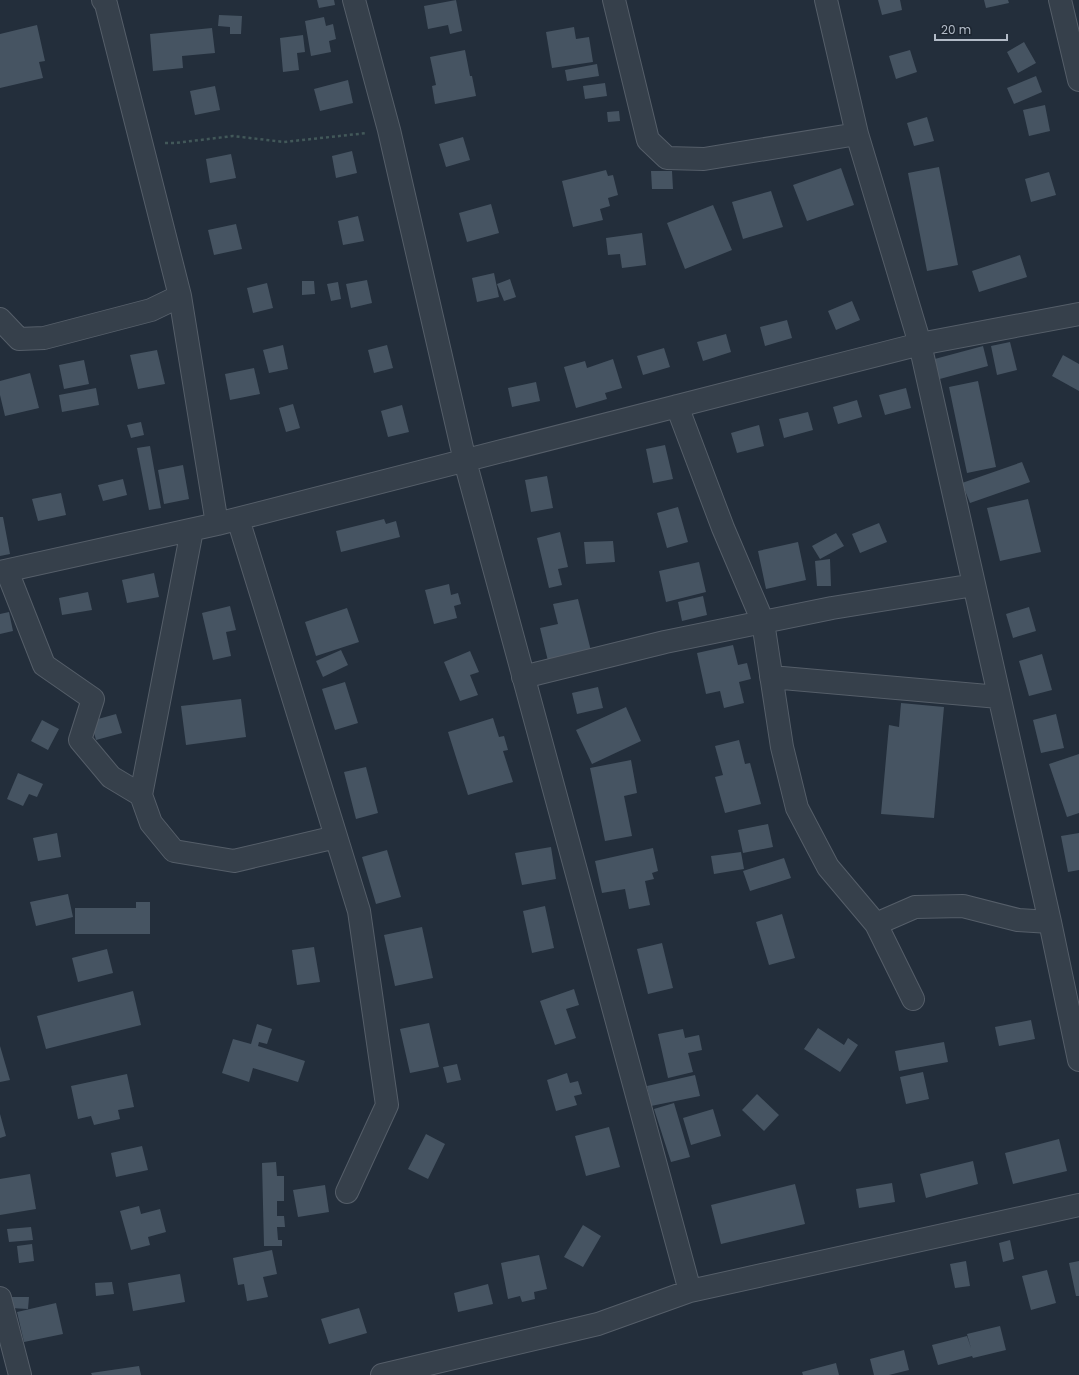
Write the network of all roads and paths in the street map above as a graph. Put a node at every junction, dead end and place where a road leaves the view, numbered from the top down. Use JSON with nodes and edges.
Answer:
{"nodes":[{"id":1,"x":103,"y":0,"type":"edge"},
{"id":2,"x":354,"y":0,"type":"edge"},
{"id":3,"x":614,"y":0,"type":"edge"},
{"id":4,"x":826,"y":0,"type":"edge"},
{"id":5,"x":1060,"y":0,"type":"edge"},
{"id":6,"x":1079,"y":80,"type":"edge"},
{"id":7,"x":389,"y":130,"type":"junction"},
{"id":8,"x":857,"y":134,"type":"junction"},
{"id":9,"x":141,"y":143,"type":"junction"},
{"id":10,"x":180,"y":296,"type":"junction"},
{"id":11,"x":1079,"y":314,"type":"edge"},
{"id":12,"x":0,"y":319,"type":"edge"},
{"id":13,"x":920,"y":344,"type":"junction"},
{"id":14,"x":676,"y":406,"type":"junction"},
{"id":15,"x":465,"y":461,"type":"junction"},
{"id":16,"x":238,"y":519,"type":"junction"},
{"id":17,"x":217,"y":524,"type":"junction"},
{"id":18,"x":192,"y":530,"type":"junction"},
{"id":19,"x":4,"y":572,"type":"edge"},
{"id":20,"x":974,"y":585,"type":"junction"},
{"id":21,"x":763,"y":622,"type":"junction"},
{"id":22,"x":523,"y":677,"type":"junction"},
{"id":23,"x":771,"y":677,"type":"junction"},
{"id":24,"x":999,"y":697,"type":"junction"},
{"id":25,"x":140,"y":795,"type":"junction"},
{"id":26,"x":336,"y":836,"type":"junction"},
{"id":27,"x":1050,"y":922,"type":"junction"},
{"id":28,"x":876,"y":924,"type":"junction"},
{"id":29,"x":1071,"y":979,"type":"edge"},
{"id":30,"x":914,"y":999,"type":"dead end"},
{"id":31,"x":1079,"y":1060,"type":"edge"},
{"id":32,"x":347,"y":1192,"type":"dead end"},
{"id":33,"x":1079,"y":1205,"type":"edge"},
{"id":34,"x":690,"y":1291,"type":"junction"},
{"id":35,"x":0,"y":1298,"type":"edge"},
{"id":36,"x":20,"y":1375,"type":"edge"},
{"id":37,"x":382,"y":1375,"type":"edge"}],
"edges":[{"from":1,"to":9,"type":"street"},
{"from":2,"to":7,"type":"street"},
{"from":3,"to":8,"type":"street"},
{"from":4,"to":8,"type":"street"},
{"from":5,"to":6,"type":"street"},
{"from":7,"to":9,"type":"path"},
{"from":7,"to":15,"type":"street"},
{"from":8,"to":13,"type":"street"},
{"from":9,"to":10,"type":"street"},
{"from":10,"to":12,"type":"street"},
{"from":10,"to":17,"type":"street"},
{"from":11,"to":13,"type":"street"},
{"from":13,"to":14,"type":"street"},
{"from":13,"to":20,"type":"street"},
{"from":14,"to":15,"type":"street"},
{"from":14,"to":21,"type":"street"},
{"from":15,"to":16,"type":"street"},
{"from":15,"to":22,"type":"street"},
{"from":16,"to":17,"type":"street"},
{"from":16,"to":26,"type":"street"},
{"from":17,"to":18,"type":"street"},
{"from":18,"to":19,"type":"street"},
{"from":18,"to":25,"type":"street"},
{"from":19,"to":25,"type":"street"},
{"from":20,"to":21,"type":"street"},
{"from":20,"to":24,"type":"street"},
{"from":21,"to":22,"type":"street"},
{"from":21,"to":23,"type":"street"},
{"from":22,"to":34,"type":"street"},
{"from":23,"to":24,"type":"street"},
{"from":23,"to":28,"type":"street"},
{"from":24,"to":27,"type":"street"},
{"from":25,"to":26,"type":"street"},
{"from":26,"to":32,"type":"street"},
{"from":27,"to":28,"type":"street"},
{"from":27,"to":29,"type":"street"},
{"from":28,"to":30,"type":"street"},
{"from":29,"to":31,"type":"street"},
{"from":33,"to":34,"type":"street"},
{"from":34,"to":37,"type":"street"},
{"from":35,"to":36,"type":"street"}]}
